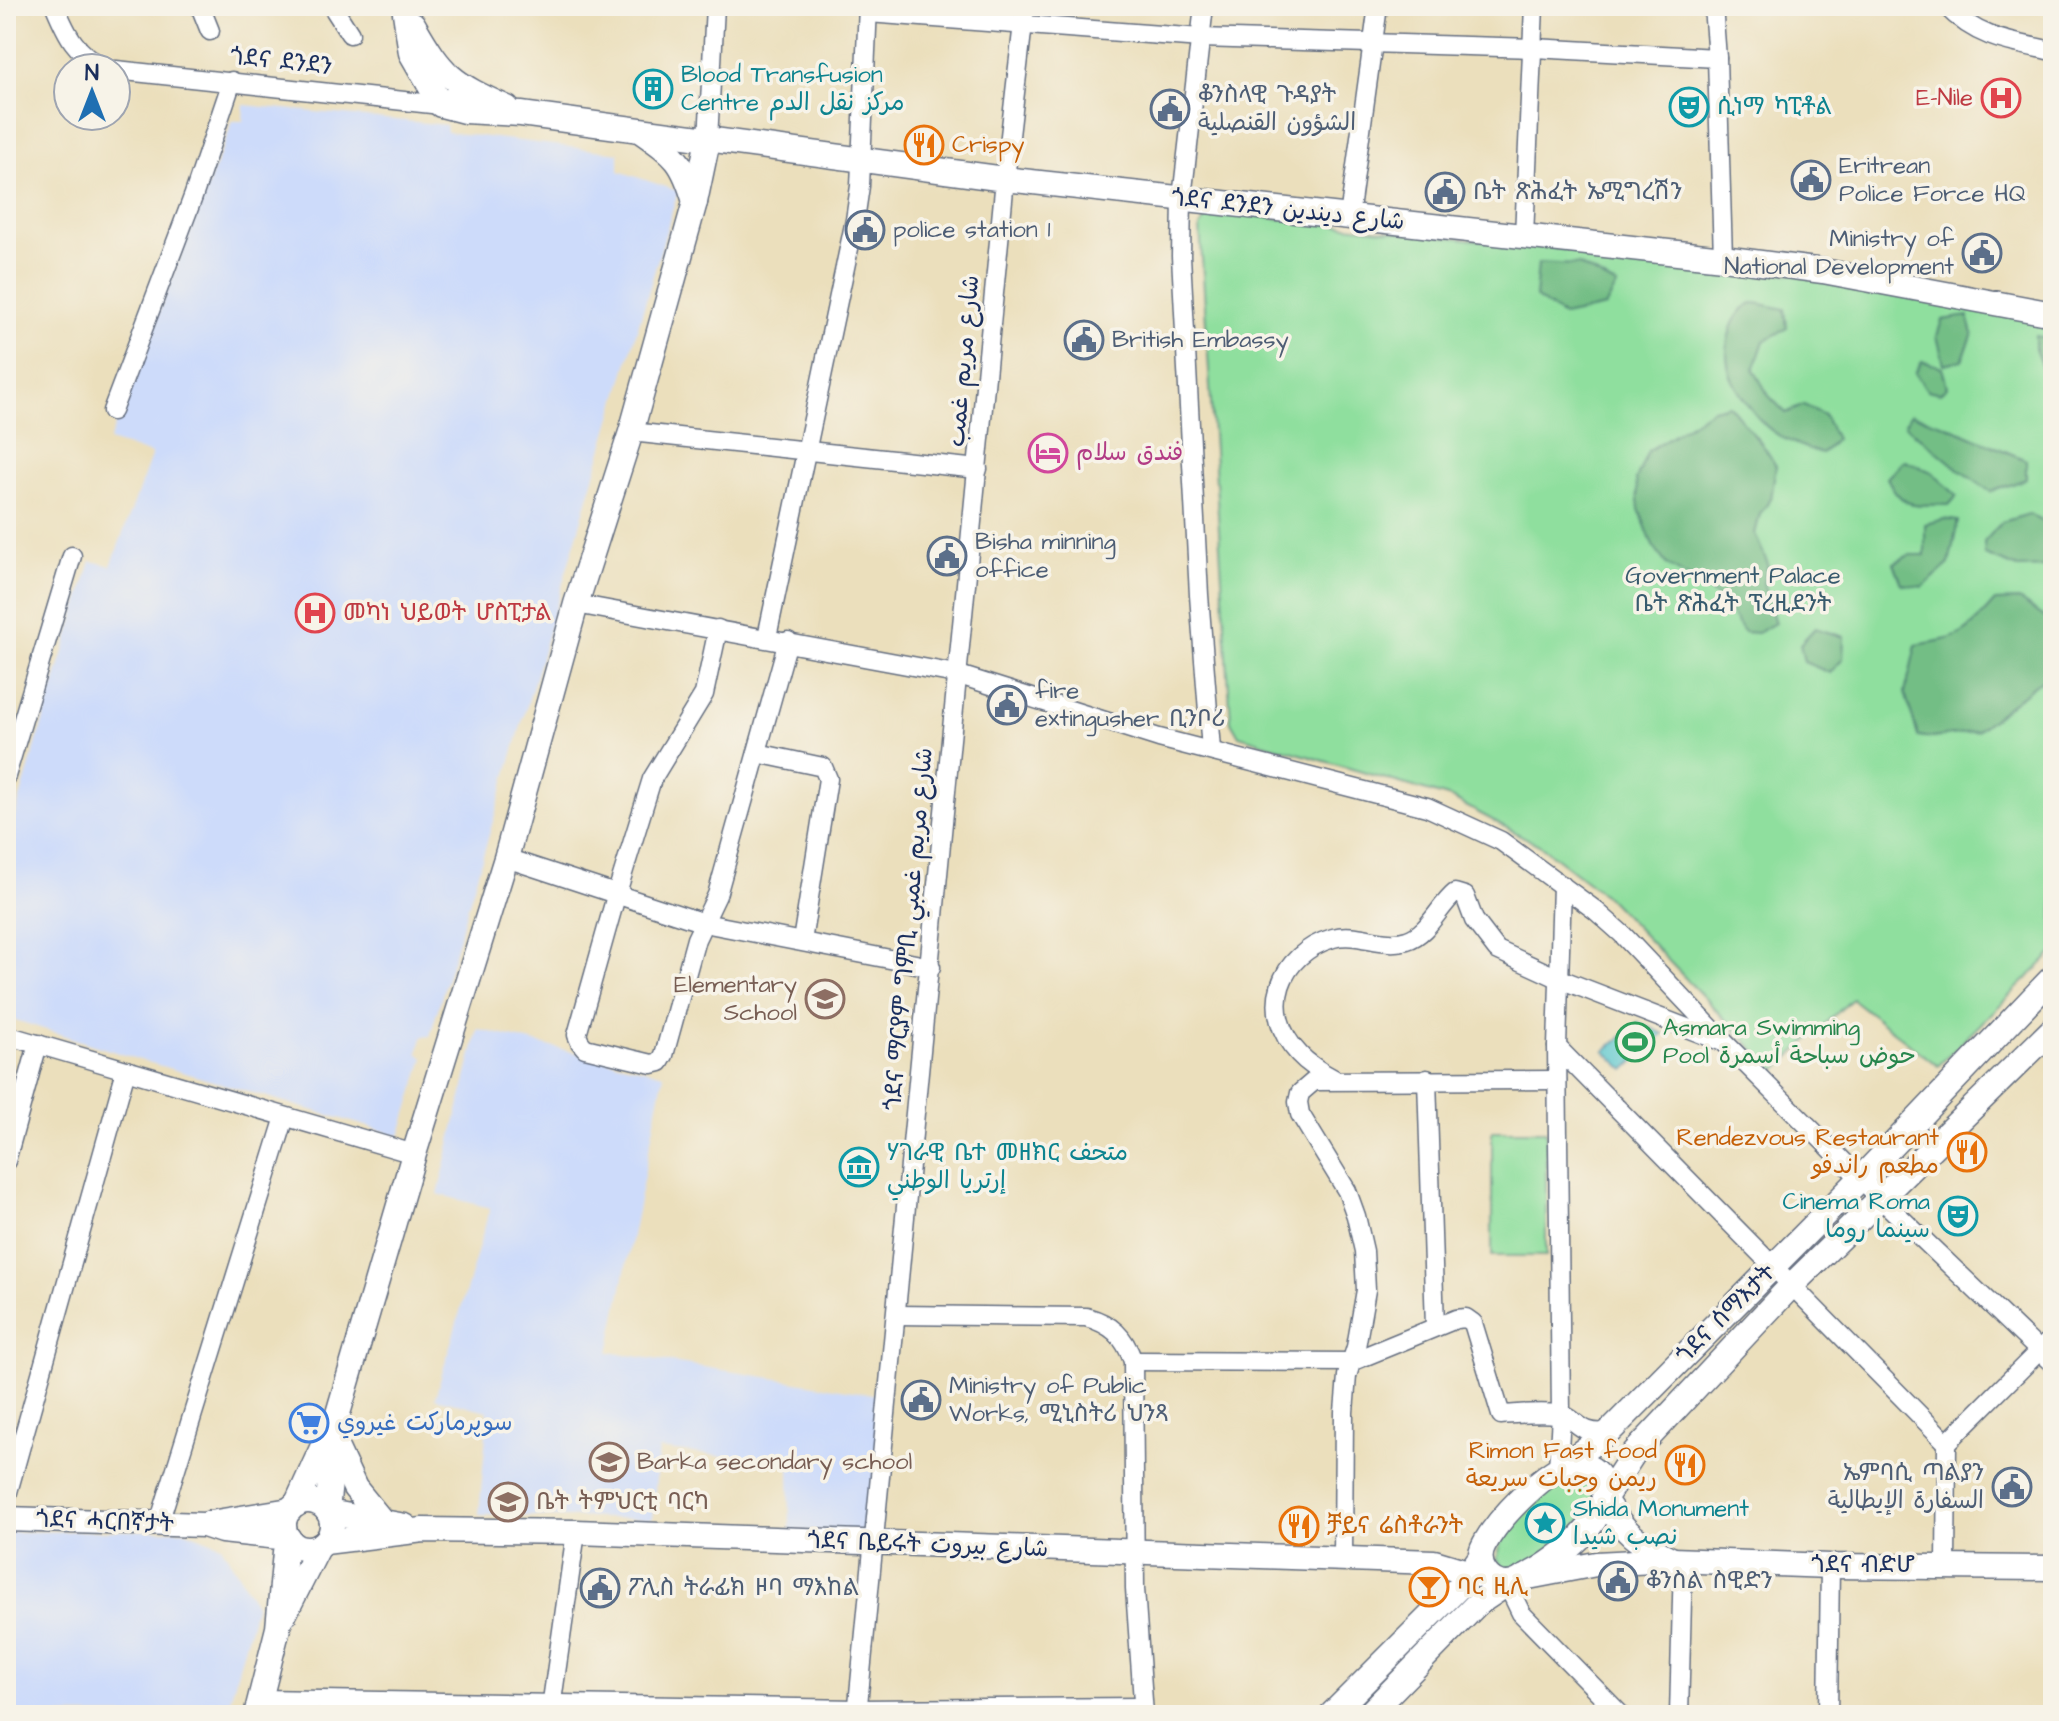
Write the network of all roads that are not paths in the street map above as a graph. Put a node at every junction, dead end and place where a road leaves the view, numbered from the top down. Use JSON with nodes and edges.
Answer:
{"nodes":[{"id":1,"x":55,"y":6,"type":"edge"},
{"id":2,"x":200,"y":6,"type":"edge"},
{"id":3,"x":332,"y":6,"type":"edge"},
{"id":4,"x":715,"y":6,"type":"edge"},
{"id":5,"x":1204,"y":6,"type":"edge"},
{"id":6,"x":1378,"y":6,"type":"edge"},
{"id":7,"x":1534,"y":6,"type":"edge"},
{"id":8,"x":1713,"y":6,"type":"edge"},
{"id":9,"x":1946,"y":6,"type":"edge"},
{"id":10,"x":405,"y":9,"type":"edge"},
{"id":11,"x":868,"y":9,"type":"edge"},
{"id":12,"x":1024,"y":14,"type":"edge"},
{"id":13,"x":210,"y":31,"type":"dead end"},
{"id":14,"x":350,"y":34,"type":"dead end"},
{"id":15,"x":1201,"y":38,"type":"junction"},
{"id":16,"x":1373,"y":44,"type":"junction"},
{"id":17,"x":1534,"y":48,"type":"junction"},
{"id":18,"x":2053,"y":51,"type":"edge"},
{"id":19,"x":80,"y":52,"type":"edge"},
{"id":20,"x":1717,"y":58,"type":"junction"},
{"id":21,"x":132,"y":72,"type":"edge"},
{"id":22,"x":232,"y":81,"type":"junction"},
{"id":23,"x":437,"y":86,"type":"junction"},
{"id":24,"x":640,"y":131,"type":"junction"},
{"id":25,"x":708,"y":140,"type":"junction"},
{"id":26,"x":861,"y":161,"type":"junction"},
{"id":27,"x":1005,"y":179,"type":"junction"},
{"id":28,"x":1182,"y":198,"type":"junction"},
{"id":29,"x":695,"y":202,"type":"junction"},
{"id":30,"x":1349,"y":217,"type":"junction"},
{"id":31,"x":1524,"y":236,"type":"junction"},
{"id":32,"x":1723,"y":258,"type":"junction"},
{"id":33,"x":2053,"y":314,"type":"edge"},
{"id":34,"x":112,"y":411,"type":"dead end"},
{"id":35,"x":631,"y":432,"type":"junction"},
{"id":36,"x":808,"y":450,"type":"junction"},
{"id":37,"x":978,"y":469,"type":"junction"},
{"id":38,"x":72,"y":556,"type":"dead end"},
{"id":39,"x":576,"y":604,"type":"junction"},
{"id":40,"x":718,"y":629,"type":"junction"},
{"id":41,"x":767,"y":637,"type":"junction"},
{"id":42,"x":788,"y":641,"type":"junction"},
{"id":43,"x":956,"y":674,"type":"junction"},
{"id":44,"x":1211,"y":750,"type":"junction"},
{"id":45,"x":757,"y":753,"type":"junction"},
{"id":46,"x":6,"y":776,"type":"edge"},
{"id":47,"x":506,"y":858,"type":"junction"},
{"id":48,"x":1562,"y":885,"type":"junction"},
{"id":49,"x":616,"y":896,"type":"junction"},
{"id":50,"x":704,"y":923,"type":"junction"},
{"id":51,"x":802,"y":941,"type":"junction"},
{"id":52,"x":931,"y":967,"type":"junction"},
{"id":53,"x":2053,"y":977,"type":"edge"},
{"id":54,"x":1560,"y":979,"type":"junction"},
{"id":55,"x":2053,"y":1029,"type":"edge"},
{"id":56,"x":6,"y":1035,"type":"edge"},
{"id":57,"x":1725,"y":1043,"type":"junction"},
{"id":58,"x":38,"y":1044,"type":"junction"},
{"id":59,"x":1557,"y":1047,"type":"junction"},
{"id":60,"x":126,"y":1070,"type":"junction"},
{"id":61,"x":1427,"y":1079,"type":"junction"},
{"id":62,"x":1337,"y":1080,"type":"junction"},
{"id":63,"x":1557,"y":1080,"type":"junction"},
{"id":64,"x":285,"y":1117,"type":"junction"},
{"id":65,"x":414,"y":1154,"type":"junction"},
{"id":66,"x":6,"y":1161,"type":"edge"},
{"id":67,"x":1861,"y":1178,"type":"junction"},
{"id":68,"x":1880,"y":1198,"type":"junction"},
{"id":69,"x":1773,"y":1266,"type":"junction"},
{"id":70,"x":1791,"y":1286,"type":"junction"},
{"id":71,"x":896,"y":1315,"type":"junction"},
{"id":72,"x":1435,"y":1327,"type":"junction"},
{"id":73,"x":2053,"y":1337,"type":"edge"},
{"id":74,"x":2046,"y":1358,"type":"edge"},
{"id":75,"x":1133,"y":1361,"type":"junction"},
{"id":76,"x":1351,"y":1362,"type":"junction"},
{"id":77,"x":1561,"y":1414,"type":"junction"},
{"id":78,"x":337,"y":1417,"type":"junction"},
{"id":79,"x":1609,"y":1432,"type":"junction"},
{"id":80,"x":1947,"y":1443,"type":"junction"},
{"id":81,"x":335,"y":1444,"type":"junction"},
{"id":82,"x":1558,"y":1469,"type":"junction"},
{"id":83,"x":6,"y":1499,"type":"edge"},
{"id":84,"x":1604,"y":1499,"type":"junction"},
{"id":85,"x":293,"y":1508,"type":"junction"},
{"id":86,"x":327,"y":1511,"type":"junction"},
{"id":87,"x":6,"y":1519,"type":"edge"},
{"id":88,"x":382,"y":1521,"type":"junction"},
{"id":89,"x":159,"y":1523,"type":"junction"},
{"id":90,"x":204,"y":1525,"type":"junction"},
{"id":91,"x":423,"y":1530,"type":"junction"},
{"id":92,"x":576,"y":1532,"type":"junction"},
{"id":93,"x":288,"y":1539,"type":"junction"},
{"id":94,"x":872,"y":1543,"type":"junction"},
{"id":95,"x":322,"y":1544,"type":"junction"},
{"id":96,"x":1135,"y":1553,"type":"junction"},
{"id":97,"x":1343,"y":1559,"type":"junction"},
{"id":98,"x":1678,"y":1560,"type":"junction"},
{"id":99,"x":1434,"y":1562,"type":"junction"},
{"id":100,"x":1830,"y":1566,"type":"junction"},
{"id":101,"x":1946,"y":1566,"type":"junction"},
{"id":102,"x":1493,"y":1568,"type":"junction"},
{"id":103,"x":2053,"y":1568,"type":"edge"},
{"id":104,"x":278,"y":1628,"type":"junction"},
{"id":105,"x":258,"y":1707,"type":"edge"},
{"id":106,"x":551,"y":1710,"type":"edge"},
{"id":107,"x":1143,"y":1711,"type":"edge"},
{"id":108,"x":858,"y":1712,"type":"edge"},
{"id":109,"x":1337,"y":1713,"type":"edge"},
{"id":110,"x":1368,"y":1715,"type":"edge"},
{"id":111,"x":1621,"y":1715,"type":"edge"},
{"id":112,"x":1679,"y":1715,"type":"edge"},
{"id":113,"x":1828,"y":1715,"type":"edge"}],
"edges":[{"from":1,"to":19,"type":"street"},
{"from":2,"to":13,"type":"street"},
{"from":3,"to":14,"type":"street"},
{"from":4,"to":25,"type":"street"},
{"from":5,"to":15,"type":"street"},
{"from":6,"to":16,"type":"street"},
{"from":7,"to":17,"type":"street"},
{"from":8,"to":20,"type":"street"},
{"from":9,"to":18,"type":"street"},
{"from":10,"to":23,"type":"main road"},
{"from":11,"to":12,"type":"street"},
{"from":11,"to":26,"type":"street"},
{"from":12,"to":15,"type":"street"},
{"from":12,"to":27,"type":"street","name":"شارع مريم غمب"},
{"from":15,"to":16,"type":"street"},
{"from":15,"to":28,"type":"street"},
{"from":16,"to":17,"type":"street"},
{"from":16,"to":30,"type":"street"},
{"from":17,"to":20,"type":"street"},
{"from":17,"to":31,"type":"street"},
{"from":20,"to":32,"type":"street"},
{"from":21,"to":22,"type":"street","name":"ጎደና ደንደን"},
{"from":22,"to":23,"type":"street","name":"ጎደና ደንደን"},
{"from":22,"to":34,"type":"street"},
{"from":23,"to":24,"type":"main road","name":"ጎደና ደንደን شارع ديندين"},
{"from":24,"to":25,"type":"main road","name":"ጎደና ደንደን شارع ديندين"},
{"from":24,"to":29,"type":"main road"},
{"from":25,"to":26,"type":"main road","name":"ጎደና ደንደን شارع ديندين"},
{"from":25,"to":29,"type":"main road"},
{"from":26,"to":27,"type":"main road","name":"ጎደና ደንደን شارع ديندين"},
{"from":26,"to":36,"type":"street"},
{"from":27,"to":28,"type":"main road","name":"ጎደና ደንደን شارع ديندين"},
{"from":27,"to":37,"type":"street","name":"شارع مريم غمب"},
{"from":28,"to":30,"type":"main road","name":"ጎደና ደንደን شارع ديندين"},
{"from":28,"to":44,"type":"street"},
{"from":29,"to":35,"type":"main road"},
{"from":30,"to":31,"type":"main road","name":"ጎደና ደንደን شارع ديندين"},
{"from":31,"to":32,"type":"main road","name":"ጎደና ደንደን شارع ديندين"},
{"from":32,"to":33,"type":"main road","name":"ጎደና ደንደን شارع ديندين"},
{"from":35,"to":36,"type":"street"},
{"from":35,"to":39,"type":"main road"},
{"from":36,"to":37,"type":"street"},
{"from":36,"to":41,"type":"street"},
{"from":37,"to":43,"type":"street","name":"شارع مريم غمب"},
{"from":38,"to":46,"type":"street"},
{"from":39,"to":40,"type":"street"},
{"from":39,"to":47,"type":"main road"},
{"from":40,"to":41,"type":"street"},
{"from":40,"to":49,"type":"street"},
{"from":41,"to":42,"type":"street"},
{"from":42,"to":43,"type":"street"},
{"from":42,"to":45,"type":"street"},
{"from":43,"to":44,"type":"street"},
{"from":43,"to":52,"type":"street","name":"ጎደና ማርያም ግምቢ شارع مريم غمبي"},
{"from":44,"to":48,"type":"street"},
{"from":45,"to":50,"type":"street"},
{"from":45,"to":51,"type":"street"},
{"from":47,"to":49,"type":"street"},
{"from":47,"to":65,"type":"main road"},
{"from":48,"to":54,"type":"street"},
{"from":48,"to":57,"type":"street"},
{"from":49,"to":50,"type":"street"},
{"from":49,"to":50,"type":"street"},
{"from":50,"to":51,"type":"street"},
{"from":51,"to":52,"type":"street"},
{"from":52,"to":71,"type":"street","name":"ጎደና ማርያም ግምቢ شارع مريم غمبي"},
{"from":53,"to":67,"type":"main road","name":"ጎደና ሰማእታት"},
{"from":54,"to":57,"type":"street"},
{"from":54,"to":59,"type":"street"},
{"from":54,"to":62,"type":"street"},
{"from":55,"to":68,"type":"main road","name":"ጎደና ሰማእታት"},
{"from":56,"to":58,"type":"street"},
{"from":57,"to":67,"type":"street"},
{"from":58,"to":60,"type":"street"},
{"from":58,"to":66,"type":"street"},
{"from":59,"to":63,"type":"street"},
{"from":59,"to":69,"type":"street"},
{"from":60,"to":64,"type":"street"},
{"from":60,"to":83,"type":"street"},
{"from":61,"to":62,"type":"street"},
{"from":61,"to":63,"type":"street"},
{"from":61,"to":72,"type":"street"},
{"from":62,"to":76,"type":"street"},
{"from":63,"to":77,"type":"street"},
{"from":64,"to":65,"type":"street"},
{"from":64,"to":89,"type":"street"},
{"from":65,"to":78,"type":"main road"},
{"from":67,"to":68,"type":"street"},
{"from":67,"to":69,"type":"main road","name":"ጎደና ሰማእታት"},
{"from":68,"to":70,"type":"main road","name":"ጎደና ሰማእታት"},
{"from":68,"to":74,"type":"street"},
{"from":69,"to":70,"type":"street"},
{"from":69,"to":79,"type":"main road","name":"ጎደና ሰማእታት"},
{"from":70,"to":80,"type":"street"},
{"from":70,"to":84,"type":"main road","name":"ጎደና ሰማእታት"},
{"from":71,"to":75,"type":"street"},
{"from":71,"to":94,"type":"street","name":"ጎደና ማርያም ግምቢ شارع مريم غمبي"},
{"from":72,"to":76,"type":"street"},
{"from":72,"to":77,"type":"street"},
{"from":73,"to":74,"type":"street"},
{"from":74,"to":80,"type":"street"},
{"from":75,"to":76,"type":"street"},
{"from":75,"to":96,"type":"street"},
{"from":76,"to":97,"type":"street"},
{"from":77,"to":79,"type":"street"},
{"from":77,"to":82,"type":"street"},
{"from":78,"to":81,"type":"main road"},
{"from":78,"to":85,"type":"main road"},
{"from":79,"to":82,"type":"main road","name":"ጎደና ሰማእታት"},
{"from":80,"to":101,"type":"street"},
{"from":81,"to":86,"type":"main road"},
{"from":81,"to":88,"type":"main road"},
{"from":82,"to":84,"type":"main road"},
{"from":82,"to":102,"type":"main road","name":"ጎደና ሰማእታት"},
{"from":84,"to":98,"type":"main road"},
{"from":84,"to":102,"type":"main road","name":"ጎደና ሰማእታት"},
{"from":85,"to":86,"type":"main road"},
{"from":85,"to":90,"type":"main road"},
{"from":85,"to":93,"type":"main road"},
{"from":86,"to":88,"type":"main road"},
{"from":86,"to":95,"type":"main road"},
{"from":87,"to":89,"type":"main road","name":"ጎደና ሓርበኛታት"},
{"from":88,"to":91,"type":"main road"},
{"from":89,"to":90,"type":"main road","name":"ጎደና ሓርበኛታት"},
{"from":90,"to":93,"type":"main road"},
{"from":91,"to":92,"type":"main road","name":"ጎደና ቤይሩት شارع بيروت"},
{"from":91,"to":95,"type":"main road"},
{"from":92,"to":94,"type":"main road","name":"ጎደና ቤይሩት شارع بيروت"},
{"from":92,"to":106,"type":"street"},
{"from":93,"to":95,"type":"main road"},
{"from":93,"to":104,"type":"main road"},
{"from":94,"to":96,"type":"main road","name":"ጎደና ቤይሩት شارع بيروت"},
{"from":94,"to":108,"type":"street","name":"ጎደና ማርያም ግምቢ شارع مريم غمبي"},
{"from":95,"to":104,"type":"main road"},
{"from":96,"to":97,"type":"main road","name":"ጎደና ቤይሩት شارع بيروت"},
{"from":96,"to":107,"type":"street"},
{"from":97,"to":99,"type":"main road","name":"ጎደና ቤይሩት شارع بيروت"},
{"from":98,"to":100,"type":"main road","name":"ጎደና ብድሆ"},
{"from":98,"to":102,"type":"main road","name":"ጎደና ብድሆ"},
{"from":98,"to":112,"type":"street"},
{"from":99,"to":102,"type":"main road"},
{"from":99,"to":102,"type":"main road"},
{"from":100,"to":101,"type":"main road","name":"ጎደና ብድሆ"},
{"from":100,"to":113,"type":"street"},
{"from":101,"to":103,"type":"main road","name":"ጎደና ብድሆ"},
{"from":102,"to":109,"type":"main road","name":"ጎደና ሰማእታት"},
{"from":102,"to":110,"type":"main road","name":"ጎደና ሰማእታት"},
{"from":102,"to":111,"type":"street"},
{"from":104,"to":105,"type":"main road"},
{"from":105,"to":106,"type":"street"},
{"from":106,"to":108,"type":"street"},
{"from":107,"to":108,"type":"street"}]}
